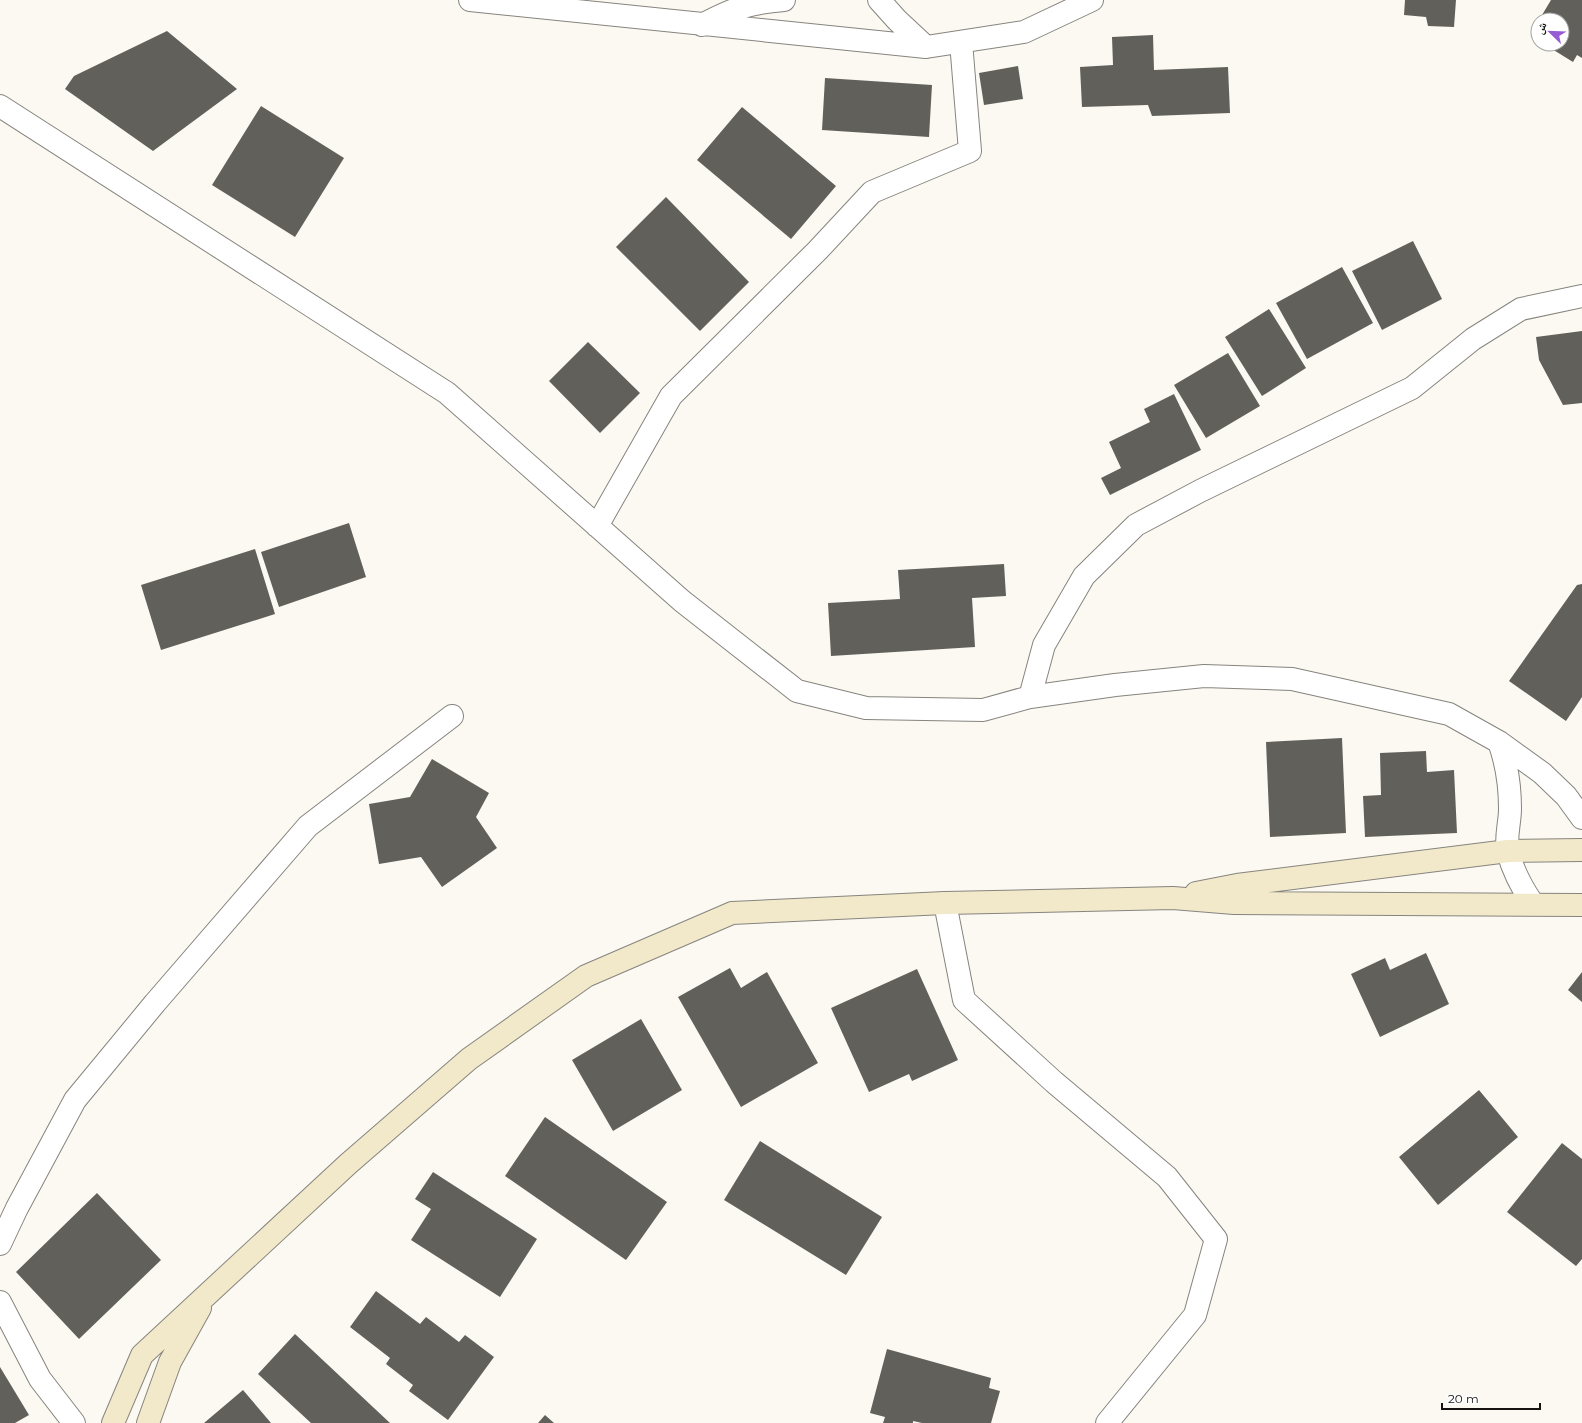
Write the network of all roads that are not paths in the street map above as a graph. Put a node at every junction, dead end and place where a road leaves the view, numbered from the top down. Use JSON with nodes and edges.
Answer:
{"nodes":[{"id":1,"x":470,"y":0,"type":"edge"},
{"id":2,"x":784,"y":0,"type":"edge"},
{"id":3,"x":879,"y":0,"type":"edge"},
{"id":4,"x":1092,"y":0,"type":"edge"},
{"id":5,"x":702,"y":24,"type":"junction"},
{"id":6,"x":961,"y":42,"type":"junction"},
{"id":7,"x":926,"y":47,"type":"junction"},
{"id":8,"x":0,"y":106,"type":"edge"},
{"id":9,"x":1582,"y":296,"type":"edge"},
{"id":10,"x":597,"y":526,"type":"junction"},
{"id":11,"x":1030,"y":697,"type":"junction"},
{"id":12,"x":452,"y":716,"type":"dead end"},
{"id":13,"x":1499,"y":742,"type":"junction"},
{"id":14,"x":1582,"y":818,"type":"edge"},
{"id":15,"x":1582,"y":850,"type":"edge"},
{"id":16,"x":1508,"y":851,"type":"junction"},
{"id":17,"x":1173,"y":898,"type":"junction"},
{"id":18,"x":945,"y":903,"type":"junction"},
{"id":19,"x":1533,"y":904,"type":"junction"},
{"id":20,"x":1582,"y":905,"type":"edge"},
{"id":21,"x":0,"y":1244,"type":"edge"},
{"id":22,"x":211,"y":1290,"type":"junction"},
{"id":23,"x":0,"y":1302,"type":"edge"},
{"id":24,"x":74,"y":1423,"type":"edge"},
{"id":25,"x":113,"y":1423,"type":"edge"},
{"id":26,"x":148,"y":1423,"type":"edge"},
{"id":27,"x":1107,"y":1423,"type":"edge"}],
"edges":[{"from":1,"to":5,"type":"street"},
{"from":2,"to":5,"type":"street"},
{"from":3,"to":7,"type":"street"},
{"from":4,"to":6,"type":"street"},
{"from":5,"to":7,"type":"street"},
{"from":6,"to":7,"type":"street"},
{"from":6,"to":10,"type":"street"},
{"from":8,"to":10,"type":"street"},
{"from":9,"to":11,"type":"street"},
{"from":10,"to":11,"type":"street"},
{"from":11,"to":13,"type":"street"},
{"from":12,"to":21,"type":"street"},
{"from":13,"to":14,"type":"street"},
{"from":13,"to":16,"type":"street"},
{"from":15,"to":16,"type":"main road"},
{"from":16,"to":17,"type":"main road"},
{"from":16,"to":19,"type":"street"},
{"from":17,"to":18,"type":"main road"},
{"from":17,"to":19,"type":"main road"},
{"from":18,"to":22,"type":"main road"},
{"from":18,"to":27,"type":"street"},
{"from":19,"to":20,"type":"main road"},
{"from":22,"to":25,"type":"main road"},
{"from":22,"to":26,"type":"main road"},
{"from":23,"to":24,"type":"street"}]}
